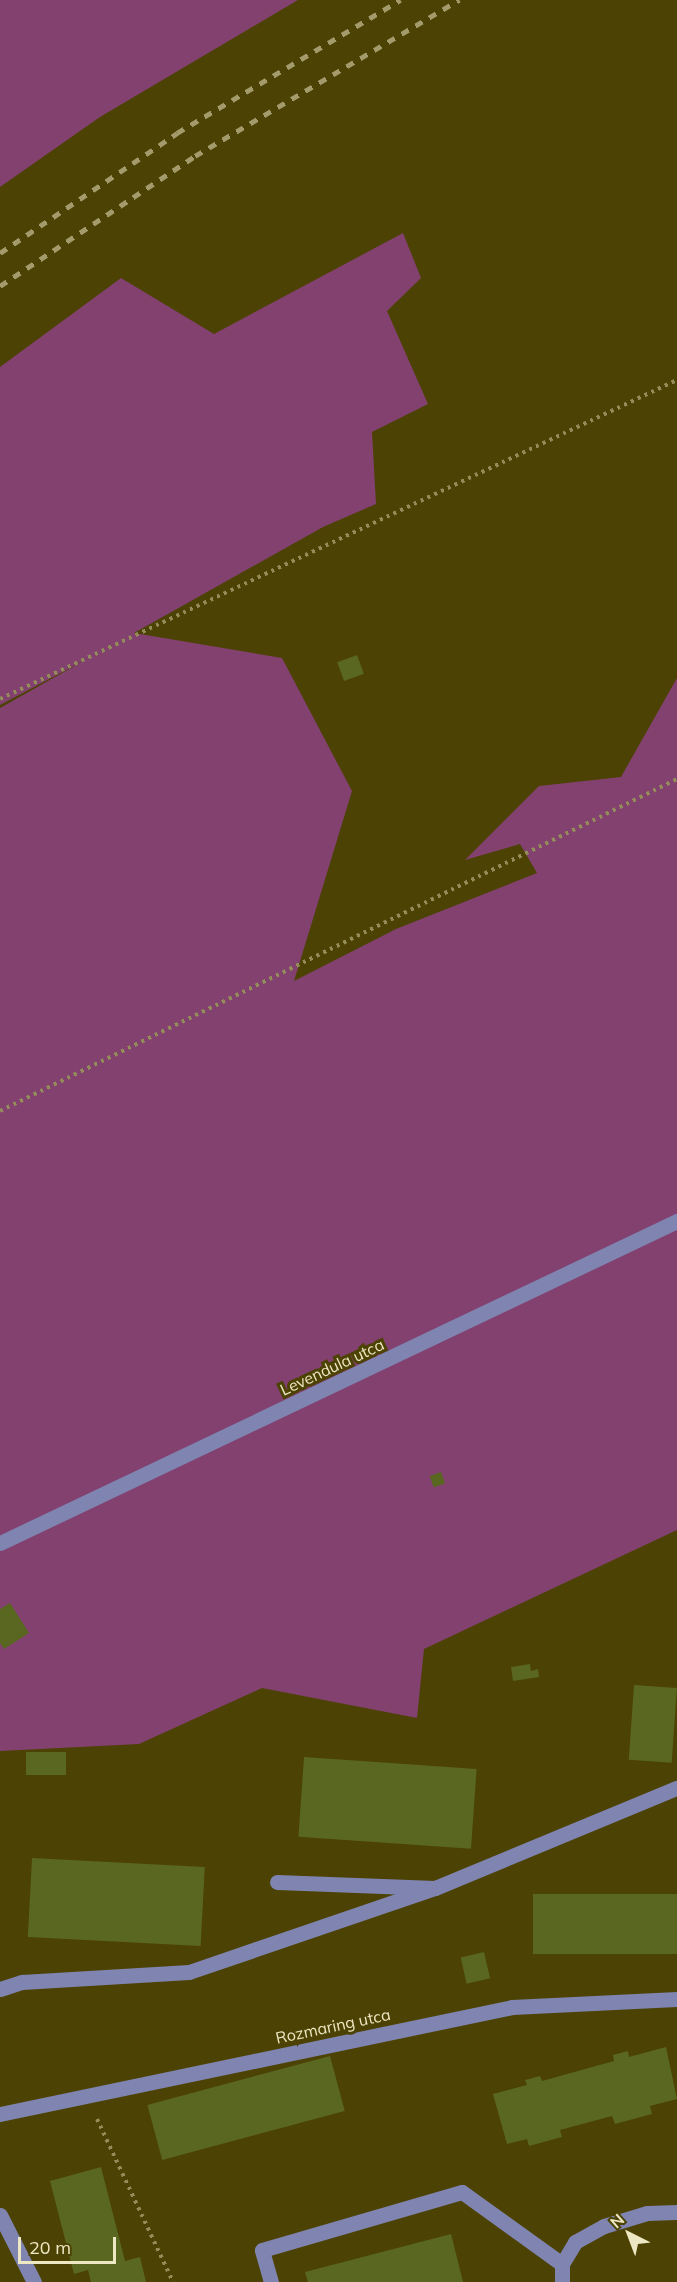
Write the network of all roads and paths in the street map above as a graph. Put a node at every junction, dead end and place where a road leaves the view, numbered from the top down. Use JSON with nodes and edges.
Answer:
{"nodes":[{"id":1,"x":677,"y":380,"type":"edge"},
{"id":2,"x":0,"y":699,"type":"edge"},
{"id":3,"x":677,"y":779,"type":"edge"},
{"id":4,"x":0,"y":1111,"type":"edge"},
{"id":5,"x":677,"y":1221,"type":"edge"},
{"id":6,"x":0,"y":1543,"type":"edge"},
{"id":7,"x":677,"y":1788,"type":"edge"},
{"id":8,"x":277,"y":1882,"type":"dead end"},
{"id":9,"x":435,"y":1888,"type":"junction"},
{"id":10,"x":0,"y":1989,"type":"edge"},
{"id":11,"x":677,"y":1999,"type":"edge"},
{"id":12,"x":86,"y":2096,"type":"junction"},
{"id":13,"x":0,"y":2114,"type":"edge"},
{"id":14,"x":677,"y":2212,"type":"edge"},
{"id":15,"x":0,"y":2215,"type":"edge"},
{"id":16,"x":562,"y":2264,"type":"junction"},
{"id":17,"x":33,"y":2282,"type":"edge"},
{"id":18,"x":173,"y":2282,"type":"edge"},
{"id":19,"x":272,"y":2282,"type":"edge"},
{"id":20,"x":562,"y":2282,"type":"edge"}],
"edges":[{"from":1,"to":2,"type":"path"},
{"from":3,"to":4,"type":"path"},
{"from":5,"to":6,"type":"street","name":"Levendula utca"},
{"from":7,"to":9,"type":"street"},
{"from":8,"to":9,"type":"street"},
{"from":9,"to":10,"type":"street"},
{"from":11,"to":12,"type":"street","name":"Rozmaring utca"},
{"from":12,"to":13,"type":"street","name":"Rozmaring utca"},
{"from":12,"to":18,"type":"path"},
{"from":14,"to":16,"type":"street"},
{"from":15,"to":17,"type":"street"},
{"from":16,"to":19,"type":"street"},
{"from":16,"to":20,"type":"street"}]}
